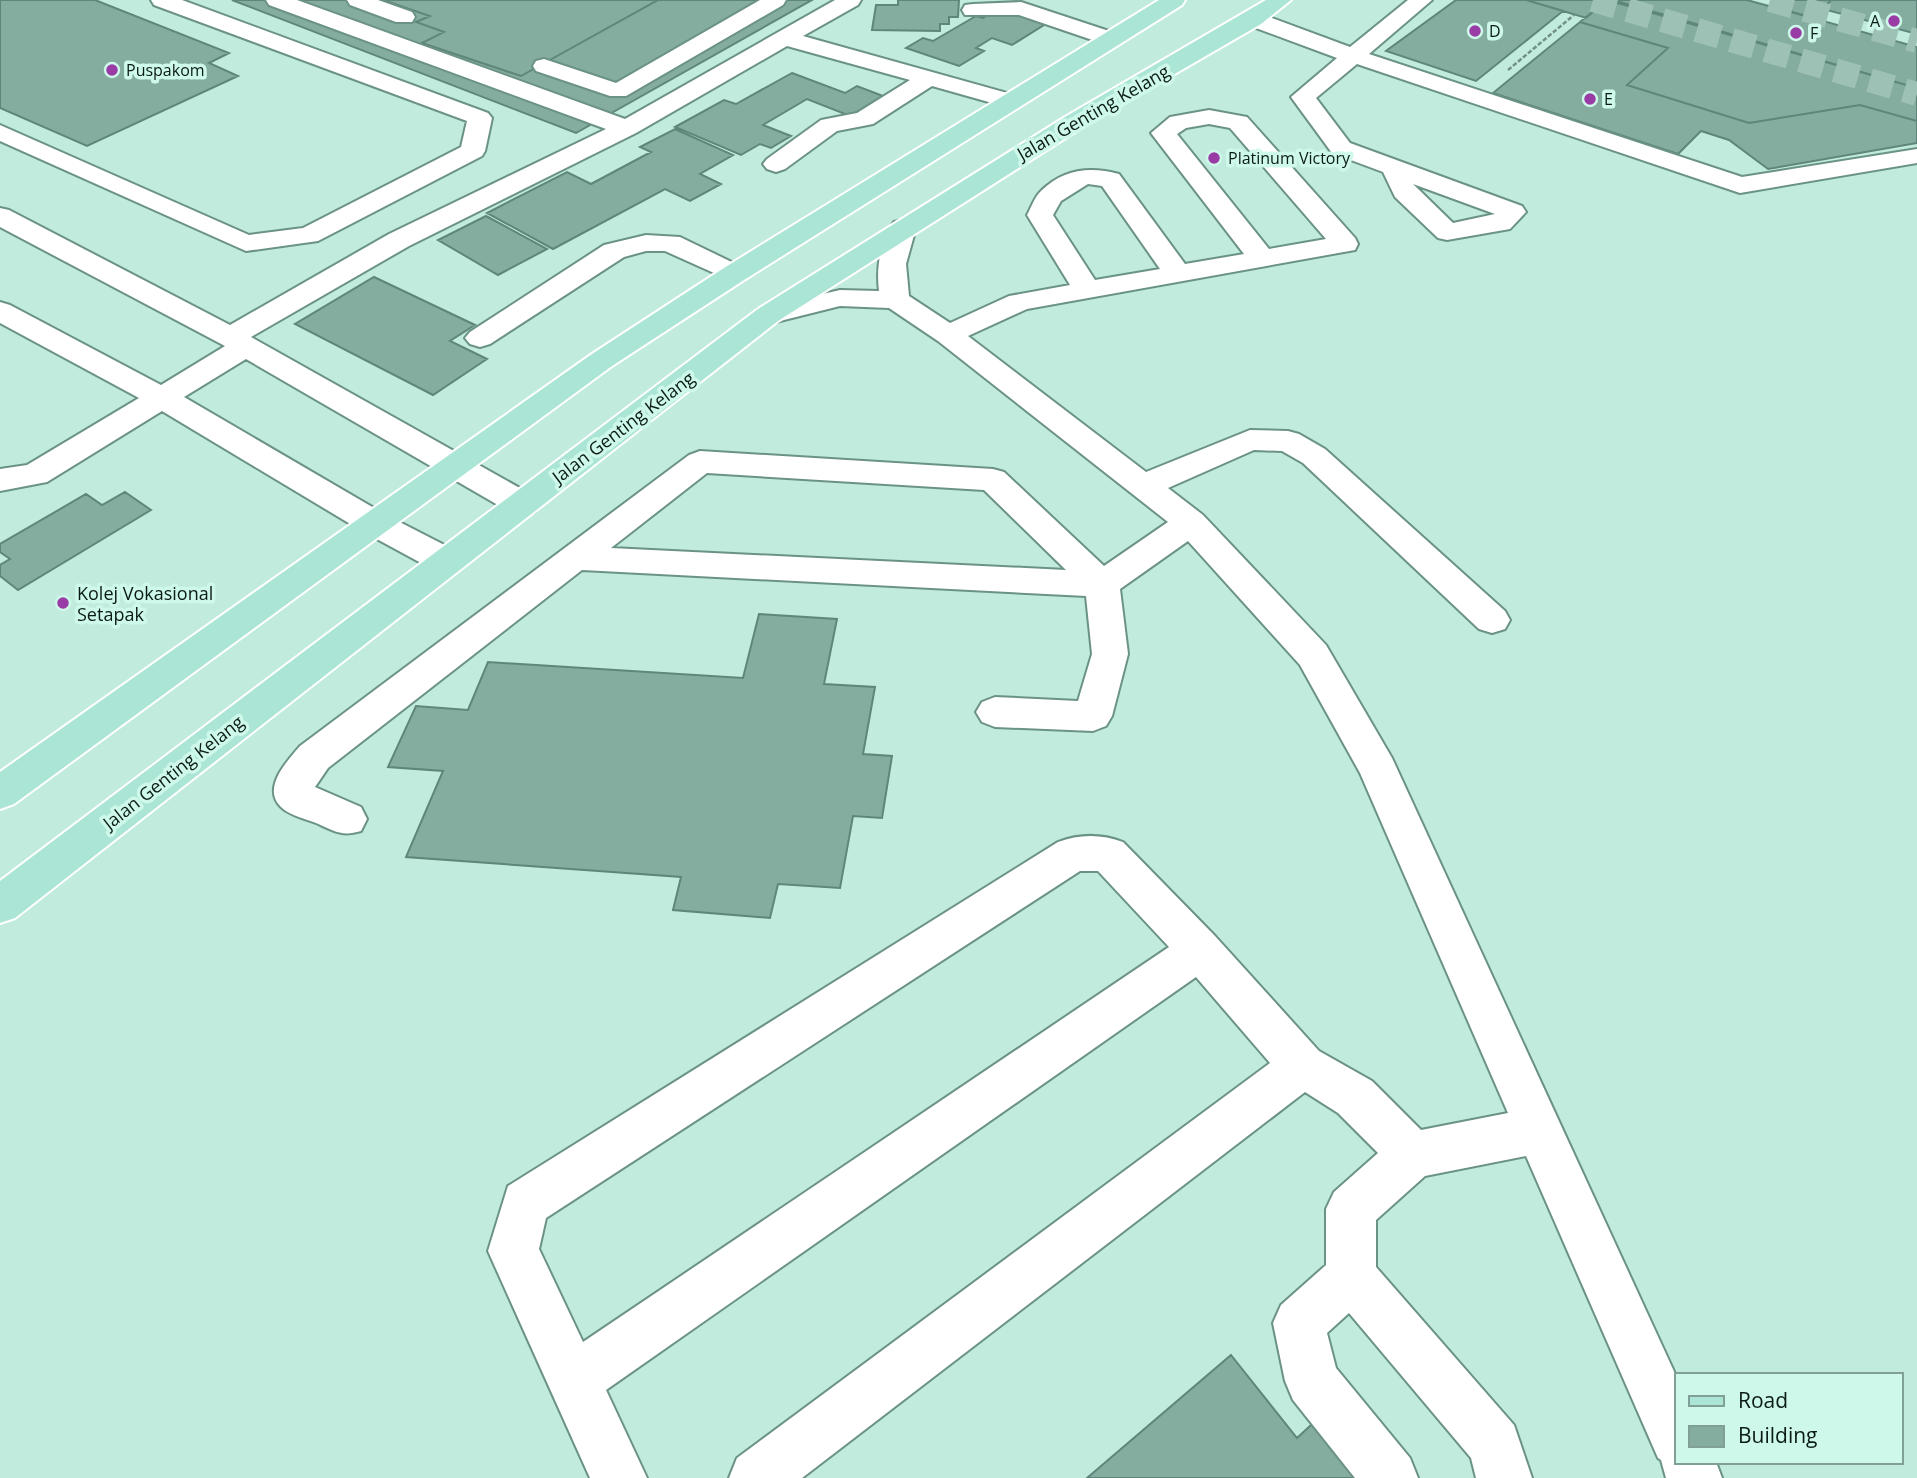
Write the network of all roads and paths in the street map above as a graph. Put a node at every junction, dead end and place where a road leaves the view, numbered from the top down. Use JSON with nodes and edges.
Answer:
{"nodes":[{"id":1,"x":162,"y":0,"type":"edge"},
{"id":2,"x":277,"y":0,"type":"edge"},
{"id":3,"x":775,"y":0,"type":"edge"},
{"id":4,"x":850,"y":0,"type":"edge"},
{"id":5,"x":1174,"y":0,"type":"edge"},
{"id":6,"x":1280,"y":0,"type":"edge"},
{"id":7,"x":1421,"y":0,"type":"edge"},
{"id":8,"x":365,"y":2,"type":"edge"},
{"id":9,"x":973,"y":10,"type":"dead end"},
{"id":10,"x":1574,"y":15,"type":"dead end"},
{"id":11,"x":404,"y":17,"type":"dead end"},
{"id":12,"x":1253,"y":19,"type":"junction"},
{"id":13,"x":334,"y":21,"type":"junction"},
{"id":14,"x":784,"y":38,"type":"junction"},
{"id":15,"x":1110,"y":39,"type":"junction"},
{"id":16,"x":1351,"y":55,"type":"junction"},
{"id":17,"x":544,"y":66,"type":"dead end"},
{"id":18,"x":929,"y":78,"type":"junction"},
{"id":19,"x":1475,"y":97,"type":"junction"},
{"id":20,"x":1010,"y":101,"type":"junction"},
{"id":21,"x":626,"y":128,"type":"junction"},
{"id":22,"x":0,"y":132,"type":"edge"},
{"id":23,"x":1917,"y":156,"type":"edge"},
{"id":24,"x":776,"y":164,"type":"dead end"},
{"id":25,"x":1394,"y":167,"type":"dead end"},
{"id":26,"x":0,"y":216,"type":"edge"},
{"id":27,"x":903,"y":228,"type":"junction"},
{"id":28,"x":1262,"y":259,"type":"junction"},
{"id":29,"x":734,"y":274,"type":"junction"},
{"id":30,"x":1178,"y":274,"type":"junction"},
{"id":31,"x":1087,"y":290,"type":"junction"},
{"id":32,"x":896,"y":300,"type":"junction"},
{"id":33,"x":0,"y":311,"type":"edge"},
{"id":34,"x":768,"y":315,"type":"junction"},
{"id":35,"x":948,"y":335,"type":"junction"},
{"id":36,"x":480,"y":338,"type":"dead end"},
{"id":37,"x":238,"y":341,"type":"junction"},
{"id":38,"x":161,"y":397,"type":"junction"},
{"id":39,"x":455,"y":466,"type":"junction"},
{"id":40,"x":0,"y":480,"type":"edge"},
{"id":41,"x":1143,"y":486,"type":"junction"},
{"id":42,"x":522,"y":503,"type":"junction"},
{"id":43,"x":374,"y":523,"type":"junction"},
{"id":44,"x":1191,"y":523,"type":"junction"},
{"id":45,"x":575,"y":558,"type":"junction"},
{"id":46,"x":446,"y":561,"type":"junction"},
{"id":47,"x":1102,"y":584,"type":"junction"},
{"id":48,"x":1492,"y":620,"type":"dead end"},
{"id":49,"x":995,"y":712,"type":"dead end"},
{"id":50,"x":0,"y":793,"type":"edge"},
{"id":51,"x":347,"y":819,"type":"dead end"},
{"id":52,"x":0,"y":905,"type":"edge"},
{"id":53,"x":1200,"y":950,"type":"junction"},
{"id":54,"x":1303,"y":1066,"type":"junction"},
{"id":55,"x":1540,"y":1130,"type":"junction"},
{"id":56,"x":1413,"y":1155,"type":"junction"},
{"id":57,"x":1351,"y":1277,"type":"junction"},
{"id":58,"x":572,"y":1381,"type":"junction"},
{"id":59,"x":1675,"y":1434,"type":"edge"},
{"id":60,"x":619,"y":1478,"type":"edge"},
{"id":61,"x":757,"y":1478,"type":"edge"},
{"id":62,"x":1390,"y":1478,"type":"edge"},
{"id":63,"x":1504,"y":1478,"type":"edge"}],
"edges":[{"from":1,"to":22,"type":"street"},
{"from":2,"to":13,"type":"street"},
{"from":3,"to":17,"type":"street"},
{"from":4,"to":14,"type":"street"},
{"from":5,"to":15,"type":"main road"},
{"from":6,"to":12,"type":"main road","name":"Jalan Genting Kelang"},
{"from":7,"to":16,"type":"street"},
{"from":8,"to":11,"type":"street"},
{"from":8,"to":13,"type":"street"},
{"from":9,"to":15,"type":"street"},
{"from":10,"to":19,"type":"path"},
{"from":12,"to":16,"type":"street"},
{"from":12,"to":27,"type":"main road","name":"Jalan Genting Kelang"},
{"from":13,"to":21,"type":"street"},
{"from":14,"to":18,"type":"street"},
{"from":14,"to":21,"type":"street"},
{"from":15,"to":20,"type":"main road"},
{"from":16,"to":19,"type":"street"},
{"from":16,"to":25,"type":"street"},
{"from":18,"to":20,"type":"street"},
{"from":18,"to":24,"type":"street"},
{"from":19,"to":23,"type":"street"},
{"from":20,"to":29,"type":"main road"},
{"from":21,"to":37,"type":"street"},
{"from":26,"to":37,"type":"street"},
{"from":27,"to":32,"type":"street"},
{"from":27,"to":34,"type":"main road","name":"Jalan Genting Kelang"},
{"from":28,"to":28,"type":"street"},
{"from":28,"to":30,"type":"street"},
{"from":29,"to":36,"type":"street"},
{"from":29,"to":39,"type":"main road"},
{"from":30,"to":31,"type":"street"},
{"from":30,"to":31,"type":"street"},
{"from":31,"to":35,"type":"street"},
{"from":32,"to":34,"type":"street"},
{"from":32,"to":35,"type":"street"},
{"from":33,"to":38,"type":"street"},
{"from":34,"to":42,"type":"main road","name":"Jalan Genting Kelang"},
{"from":35,"to":41,"type":"street"},
{"from":37,"to":38,"type":"street"},
{"from":37,"to":39,"type":"street"},
{"from":38,"to":40,"type":"street"},
{"from":38,"to":43,"type":"street"},
{"from":39,"to":42,"type":"street"},
{"from":39,"to":43,"type":"main road"},
{"from":41,"to":44,"type":"street"},
{"from":41,"to":48,"type":"street"},
{"from":42,"to":46,"type":"main road","name":"Jalan Genting Kelang"},
{"from":43,"to":46,"type":"street"},
{"from":43,"to":50,"type":"main road"},
{"from":44,"to":47,"type":"street"},
{"from":44,"to":55,"type":"street"},
{"from":45,"to":47,"type":"street"},
{"from":45,"to":47,"type":"street"},
{"from":45,"to":51,"type":"street"},
{"from":46,"to":52,"type":"main road","name":"Jalan Genting Kelang"},
{"from":47,"to":49,"type":"street"},
{"from":53,"to":54,"type":"street"},
{"from":53,"to":58,"type":"street"},
{"from":53,"to":58,"type":"street"},
{"from":54,"to":56,"type":"street"},
{"from":54,"to":61,"type":"street"},
{"from":55,"to":56,"type":"street"},
{"from":55,"to":59,"type":"street"},
{"from":56,"to":57,"type":"street"},
{"from":57,"to":62,"type":"street"},
{"from":57,"to":63,"type":"street"},
{"from":58,"to":60,"type":"street"}]}
